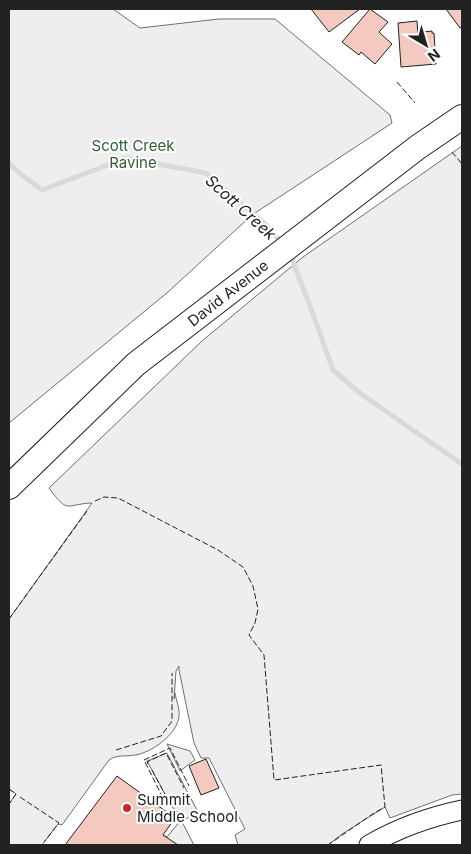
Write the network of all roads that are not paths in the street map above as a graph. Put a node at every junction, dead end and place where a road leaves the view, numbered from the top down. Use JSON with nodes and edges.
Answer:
{"nodes":[{"id":1,"x":462,"y":117,"type":"edge"},
{"id":2,"x":9,"y":487,"type":"edge"},
{"id":3,"x":462,"y":810,"type":"edge"},
{"id":4,"x":369,"y":845,"type":"edge"}],
"edges":[{"from":1,"to":2,"type":"main road","name":"David Avenue"},
{"from":3,"to":4,"type":"street"}]}
